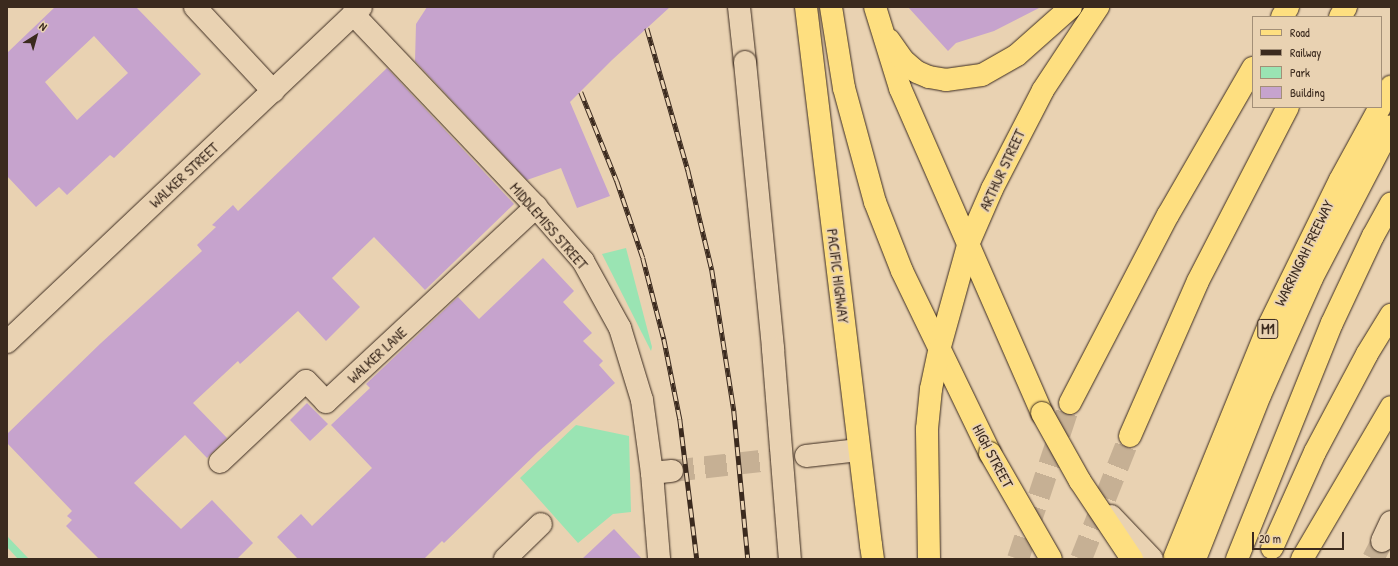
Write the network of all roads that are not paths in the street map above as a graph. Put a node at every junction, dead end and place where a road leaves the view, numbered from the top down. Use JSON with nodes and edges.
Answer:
{"nodes":[{"id":1,"x":195,"y":7,"type":"edge"},
{"id":2,"x":739,"y":7,"type":"edge"},
{"id":3,"x":806,"y":7,"type":"edge"},
{"id":4,"x":831,"y":7,"type":"edge"},
{"id":5,"x":875,"y":7,"type":"edge"},
{"id":6,"x":1071,"y":7,"type":"edge"},
{"id":7,"x":1098,"y":7,"type":"edge"},
{"id":8,"x":1288,"y":7,"type":"edge"},
{"id":9,"x":1346,"y":7,"type":"edge"},
{"id":10,"x":357,"y":11,"type":"edge"},
{"id":11,"x":1283,"y":16,"type":"edge"},
{"id":12,"x":1341,"y":16,"type":"edge"},
{"id":13,"x":1252,"y":70,"type":"edge"},
{"id":14,"x":1391,"y":87,"type":"edge"},
{"id":15,"x":273,"y":91,"type":"junction"},
{"id":16,"x":1382,"y":103,"type":"edge"},
{"id":17,"x":1287,"y":108,"type":"edge"},
{"id":18,"x":1379,"y":108,"type":"edge"},
{"id":19,"x":1391,"y":126,"type":"edge"},
{"id":20,"x":1391,"y":204,"type":"edge"},
{"id":21,"x":536,"y":206,"type":"junction"},
{"id":22,"x":969,"y":242,"type":"junction"},
{"id":23,"x":1391,"y":315,"type":"edge"},
{"id":24,"x":7,"y":342,"type":"edge"},
{"id":25,"x":939,"y":350,"type":"junction"},
{"id":26,"x":1070,"y":403,"type":"tunnel mouth"},
{"id":27,"x":1391,"y":407,"type":"edge"},
{"id":28,"x":1047,"y":422,"type":"junction"},
{"id":29,"x":1130,"y":436,"type":"tunnel mouth"},
{"id":30,"x":859,"y":450,"type":"junction"},
{"id":31,"x":806,"y":456,"type":"tunnel mouth"},
{"id":32,"x":220,"y":462,"type":"dead end"},
{"id":33,"x":541,"y":524,"type":"dead end"},
{"id":34,"x":1272,"y":548,"type":"dead end"},
{"id":35,"x":872,"y":554,"type":"edge"},
{"id":36,"x":505,"y":559,"type":"edge"},
{"id":37,"x":659,"y":559,"type":"edge"},
{"id":38,"x":790,"y":559,"type":"edge"},
{"id":39,"x":929,"y":559,"type":"edge"},
{"id":40,"x":1050,"y":559,"type":"edge"},
{"id":41,"x":1132,"y":559,"type":"edge"},
{"id":42,"x":1152,"y":559,"type":"edge"},
{"id":43,"x":1174,"y":559,"type":"edge"},
{"id":44,"x":1196,"y":559,"type":"edge"},
{"id":45,"x":1237,"y":559,"type":"edge"},
{"id":46,"x":1302,"y":559,"type":"edge"}],
"edges":[{"from":1,"to":15,"type":"street"},
{"from":2,"to":38,"type":"street","bridge":true},
{"from":3,"to":30,"type":"main road","name":"PACIFIC HIGHWAY"},
{"from":4,"to":25,"type":"main road"},
{"from":5,"to":6,"type":"main road"},
{"from":5,"to":22,"type":"main road"},
{"from":7,"to":22,"type":"main road","name":"ARTHUR STREET"},
{"from":8,"to":11,"type":"main road"},
{"from":9,"to":12,"type":"main road"},
{"from":10,"to":15,"type":"street","name":"WALKER STREET"},
{"from":10,"to":21,"type":"street","name":"MIDDLEMISS STREET"},
{"from":13,"to":26,"type":"main road"},
{"from":14,"to":16,"type":"main road","name":"WARRINGAH FREEWAY","number":"M1"},
{"from":15,"to":24,"type":"street","name":"WALKER STREET"},
{"from":17,"to":29,"type":"main road"},
{"from":18,"to":43,"type":"main road","name":"WARRINGAH FREEWAY","number":"M1"},
{"from":19,"to":44,"type":"main road","name":"WARRINGAH FREEWAY"},
{"from":20,"to":45,"type":"main road"},
{"from":21,"to":32,"type":"street","name":"WALKER LANE"},
{"from":21,"to":37,"type":"street","name":"MIDDLEMISS STREET"},
{"from":22,"to":25,"type":"main road","name":"ARTHUR STREET"},
{"from":22,"to":28,"type":"main road"},
{"from":23,"to":34,"type":"main road"},
{"from":25,"to":39,"type":"main road","name":"ARTHUR STREET"},
{"from":25,"to":40,"type":"main road","name":"HIGH STREET","bridge":true},
{"from":27,"to":46,"type":"main road"},
{"from":28,"to":41,"type":"main road","bridge":true},
{"from":28,"to":42,"type":"street","bridge":true},
{"from":30,"to":31,"type":"street"},
{"from":30,"to":35,"type":"main road","name":"PACIFIC HIGHWAY"},
{"from":33,"to":36,"type":"street"}]}
